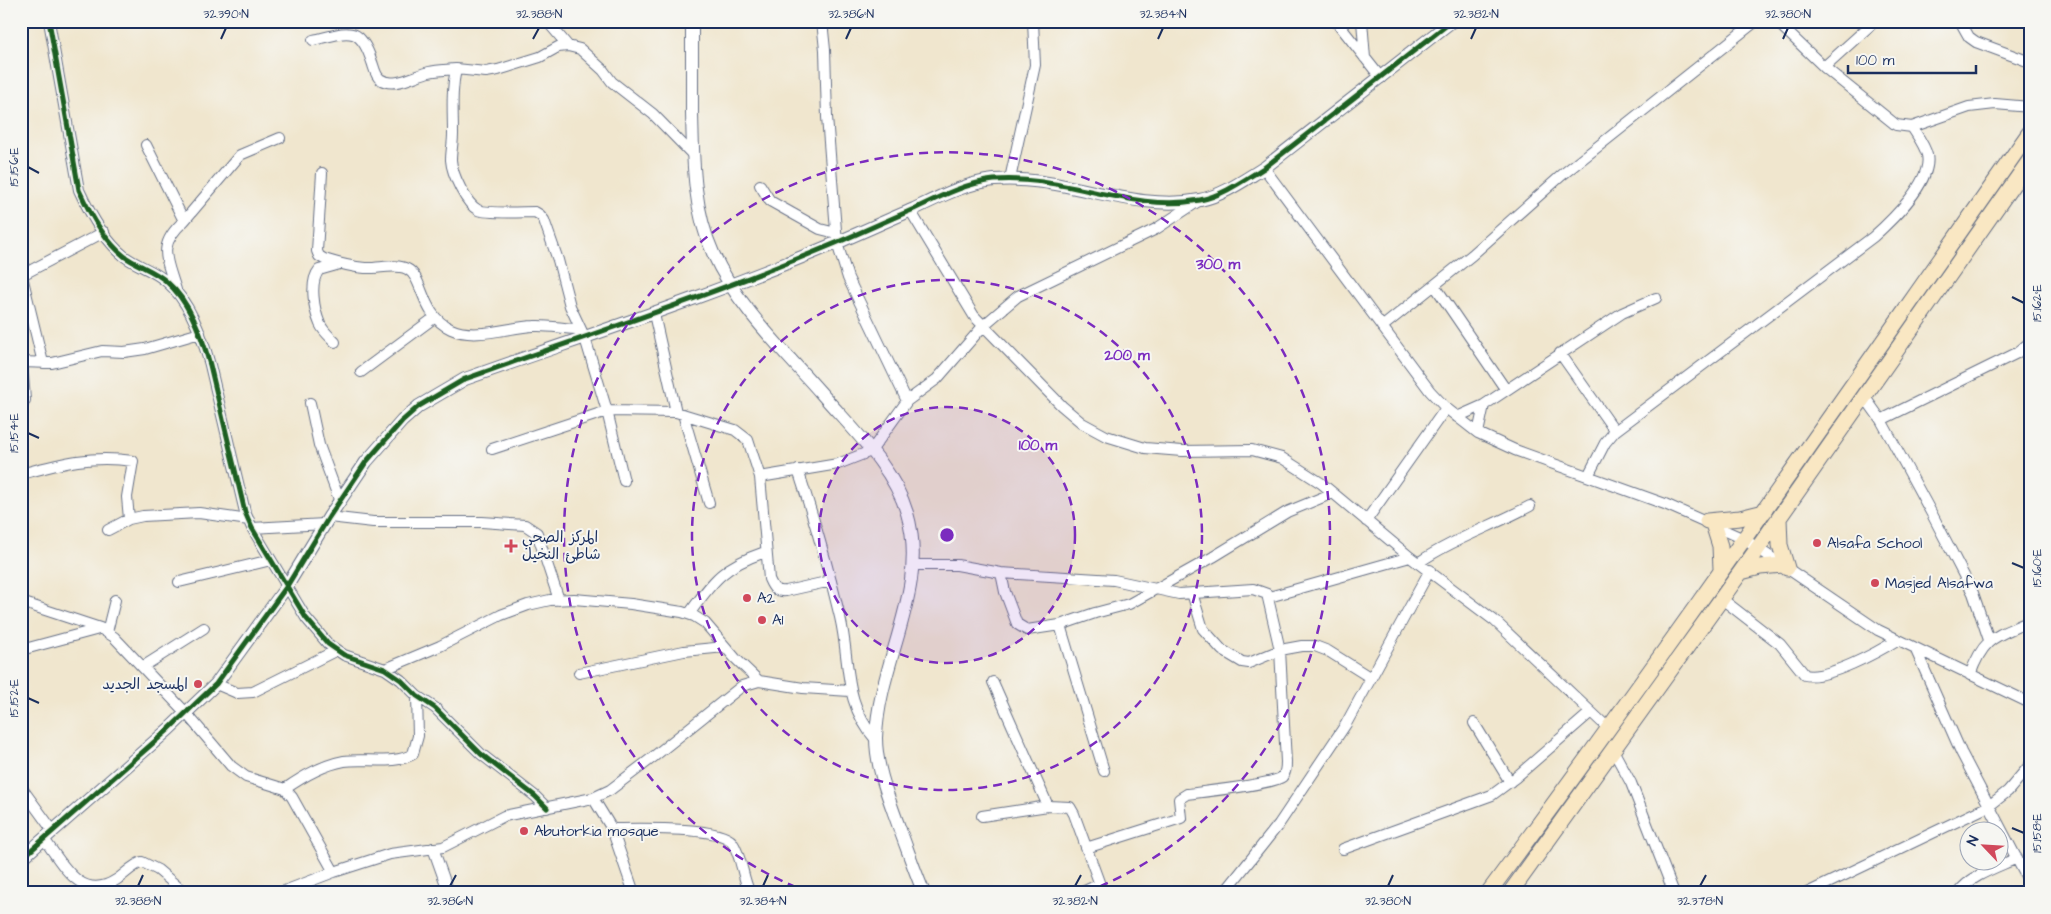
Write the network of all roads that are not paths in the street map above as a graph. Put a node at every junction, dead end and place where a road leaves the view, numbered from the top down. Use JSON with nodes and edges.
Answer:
{"nodes":[{"id":1,"x":49,"y":21,"type":"edge"},
{"id":2,"x":548,"y":21,"type":"edge"},
{"id":3,"x":692,"y":21,"type":"edge"},
{"id":4,"x":822,"y":21,"type":"edge"},
{"id":5,"x":1033,"y":21,"type":"edge"},
{"id":6,"x":1336,"y":21,"type":"edge"},
{"id":7,"x":1362,"y":21,"type":"edge"},
{"id":8,"x":1452,"y":21,"type":"edge"},
{"id":9,"x":1756,"y":21,"type":"edge"},
{"id":10,"x":1776,"y":21,"type":"edge"},
{"id":11,"x":1875,"y":21,"type":"edge"},
{"id":12,"x":1960,"y":21,"type":"edge"},
{"id":13,"x":312,"y":40,"type":"dead end"},
{"id":14,"x":568,"y":46,"type":"junction"},
{"id":15,"x":1365,"y":58,"type":"junction"},
{"id":16,"x":2030,"y":62,"type":"edge"},
{"id":17,"x":1824,"y":67,"type":"junction"},
{"id":18,"x":456,"y":69,"type":"junction"},
{"id":19,"x":1381,"y":78,"type":"junction"},
{"id":20,"x":2030,"y":106,"type":"edge"},
{"id":21,"x":1912,"y":127,"type":"junction"},
{"id":22,"x":2030,"y":132,"type":"edge"},
{"id":23,"x":280,"y":138,"type":"dead end"},
{"id":24,"x":146,"y":145,"type":"dead end"},
{"id":25,"x":693,"y":155,"type":"junction"},
{"id":26,"x":2030,"y":160,"type":"edge"},
{"id":27,"x":1264,"y":168,"type":"junction"},
{"id":28,"x":322,"y":173,"type":"dead end"},
{"id":29,"x":1010,"y":179,"type":"junction"},
{"id":30,"x":760,"y":185,"type":"dead end"},
{"id":31,"x":1201,"y":200,"type":"junction"},
{"id":32,"x":910,"y":210,"type":"junction"},
{"id":33,"x":184,"y":221,"type":"junction"},
{"id":34,"x":104,"y":232,"type":"junction"},
{"id":35,"x":836,"y":238,"type":"junction"},
{"id":36,"x":342,"y":264,"type":"junction"},
{"id":37,"x":22,"y":273,"type":"edge"},
{"id":38,"x":730,"y":284,"type":"junction"},
{"id":39,"x":1435,"y":286,"type":"junction"},
{"id":40,"x":177,"y":294,"type":"junction"},
{"id":41,"x":1656,"y":298,"type":"dead end"},
{"id":42,"x":654,"y":314,"type":"junction"},
{"id":43,"x":434,"y":318,"type":"junction"},
{"id":44,"x":984,"y":325,"type":"junction"},
{"id":45,"x":1382,"y":327,"type":"junction"},
{"id":46,"x":200,"y":333,"type":"junction"},
{"id":47,"x":582,"y":333,"type":"junction"},
{"id":48,"x":334,"y":342,"type":"dead end"},
{"id":49,"x":2030,"y":342,"type":"edge"},
{"id":50,"x":1560,"y":353,"type":"junction"},
{"id":51,"x":22,"y":362,"type":"edge"},
{"id":52,"x":44,"y":363,"type":"junction"},
{"id":53,"x":361,"y":372,"type":"dead end"},
{"id":54,"x":1506,"y":390,"type":"junction"},
{"id":55,"x":1864,"y":396,"type":"junction"},
{"id":56,"x":907,"y":401,"type":"junction"},
{"id":57,"x":310,"y":403,"type":"dead end"},
{"id":58,"x":1484,"y":405,"type":"junction"},
{"id":59,"x":21,"y":408,"type":"edge"},
{"id":60,"x":1446,"y":408,"type":"junction"},
{"id":61,"x":608,"y":411,"type":"junction"},
{"id":62,"x":680,"y":413,"type":"junction"},
{"id":63,"x":1457,"y":417,"type":"junction"},
{"id":64,"x":1881,"y":420,"type":"junction"},
{"id":65,"x":1614,"y":430,"type":"junction"},
{"id":66,"x":1478,"y":433,"type":"junction"},
{"id":67,"x":492,"y":449,"type":"dead end"},
{"id":68,"x":871,"y":451,"type":"junction"},
{"id":69,"x":798,"y":470,"type":"junction"},
{"id":70,"x":21,"y":474,"type":"edge"},
{"id":71,"x":760,"y":476,"type":"junction"},
{"id":72,"x":1588,"y":476,"type":"junction"},
{"id":73,"x":624,"y":481,"type":"dead end"},
{"id":74,"x":1332,"y":493,"type":"junction"},
{"id":75,"x":340,"y":502,"type":"junction"},
{"id":76,"x":709,"y":504,"type":"dead end"},
{"id":77,"x":1530,"y":506,"type":"dead end"},
{"id":78,"x":1764,"y":512,"type":"junction"},
{"id":79,"x":1779,"y":518,"type":"junction"},
{"id":80,"x":129,"y":519,"type":"junction"},
{"id":81,"x":327,"y":521,"type":"junction"},
{"id":82,"x":1366,"y":521,"type":"junction"},
{"id":83,"x":1710,"y":523,"type":"junction"},
{"id":84,"x":250,"y":524,"type":"junction"},
{"id":85,"x":108,"y":530,"type":"dead end"},
{"id":86,"x":1744,"y":539,"type":"junction"},
{"id":87,"x":1758,"y":548,"type":"junction"},
{"id":88,"x":765,"y":552,"type":"junction"},
{"id":89,"x":271,"y":560,"type":"junction"},
{"id":90,"x":1414,"y":560,"type":"junction"},
{"id":91,"x":913,"y":565,"type":"junction"},
{"id":92,"x":1785,"y":567,"type":"junction"},
{"id":93,"x":1721,"y":569,"type":"junction"},
{"id":94,"x":1430,"y":570,"type":"junction"},
{"id":95,"x":1741,"y":572,"type":"junction"},
{"id":96,"x":1001,"y":573,"type":"junction"},
{"id":97,"x":831,"y":581,"type":"junction"},
{"id":98,"x":180,"y":582,"type":"dead end"},
{"id":99,"x":287,"y":586,"type":"junction"},
{"id":100,"x":1154,"y":590,"type":"junction"},
{"id":101,"x":1192,"y":593,"type":"junction"},
{"id":102,"x":1269,"y":597,"type":"junction"},
{"id":103,"x":1722,"y":598,"type":"junction"},
{"id":104,"x":116,"y":600,"type":"dead end"},
{"id":105,"x":559,"y":600,"type":"junction"},
{"id":106,"x":21,"y":602,"type":"edge"},
{"id":107,"x":689,"y":614,"type":"junction"},
{"id":108,"x":2030,"y":621,"type":"edge"},
{"id":109,"x":1060,"y":625,"type":"junction"},
{"id":110,"x":204,"y":628,"type":"dead end"},
{"id":111,"x":103,"y":630,"type":"junction"},
{"id":112,"x":1897,"y":640,"type":"junction"},
{"id":113,"x":1989,"y":640,"type":"junction"},
{"id":114,"x":725,"y":647,"type":"junction"},
{"id":115,"x":1915,"y":648,"type":"junction"},
{"id":116,"x":21,"y":650,"type":"edge"},
{"id":117,"x":1280,"y":650,"type":"junction"},
{"id":118,"x":335,"y":651,"type":"junction"},
{"id":119,"x":144,"y":666,"type":"junction"},
{"id":120,"x":385,"y":669,"type":"junction"},
{"id":121,"x":579,"y":673,"type":"dead end"},
{"id":122,"x":1970,"y":675,"type":"junction"},
{"id":123,"x":1371,"y":678,"type":"junction"},
{"id":124,"x":759,"y":681,"type":"junction"},
{"id":125,"x":993,"y":682,"type":"dead end"},
{"id":126,"x":216,"y":684,"type":"junction"},
{"id":127,"x":850,"y":691,"type":"junction"},
{"id":128,"x":417,"y":696,"type":"junction"},
{"id":129,"x":2030,"y":703,"type":"edge"},
{"id":130,"x":1590,"y":712,"type":"junction"},
{"id":131,"x":186,"y":713,"type":"junction"},
{"id":132,"x":1474,"y":723,"type":"dead end"},
{"id":133,"x":1608,"y":728,"type":"junction"},
{"id":134,"x":876,"y":740,"type":"junction"},
{"id":135,"x":1613,"y":750,"type":"junction"},
{"id":136,"x":2030,"y":764,"type":"edge"},
{"id":137,"x":1104,"y":772,"type":"dead end"},
{"id":138,"x":1510,"y":782,"type":"junction"},
{"id":139,"x":21,"y":787,"type":"edge"},
{"id":140,"x":285,"y":790,"type":"junction"},
{"id":141,"x":593,"y":798,"type":"junction"},
{"id":142,"x":1048,"y":806,"type":"junction"},
{"id":143,"x":1989,"y":806,"type":"junction"},
{"id":144,"x":547,"y":808,"type":"junction"},
{"id":145,"x":982,"y":816,"type":"dead end"},
{"id":146,"x":612,"y":830,"type":"junction"},
{"id":147,"x":49,"y":835,"type":"junction"},
{"id":148,"x":433,"y":848,"type":"junction"},
{"id":149,"x":1086,"y":848,"type":"junction"},
{"id":150,"x":1343,"y":849,"type":"dead end"},
{"id":151,"x":2017,"y":858,"type":"junction"},
{"id":152,"x":21,"y":859,"type":"edge"},
{"id":153,"x":334,"y":872,"type":"junction"},
{"id":154,"x":2030,"y":884,"type":"edge"},
{"id":155,"x":1101,"y":888,"type":"edge"},
{"id":156,"x":919,"y":891,"type":"edge"},
{"id":157,"x":185,"y":893,"type":"edge"},
{"id":158,"x":279,"y":893,"type":"edge"},
{"id":159,"x":448,"y":893,"type":"edge"},
{"id":160,"x":634,"y":893,"type":"edge"},
{"id":161,"x":750,"y":893,"type":"edge"},
{"id":162,"x":1080,"y":893,"type":"edge"},
{"id":163,"x":1224,"y":893,"type":"edge"},
{"id":164,"x":1488,"y":893,"type":"edge"},
{"id":165,"x":1510,"y":893,"type":"edge"},
{"id":166,"x":1674,"y":893,"type":"edge"},
{"id":167,"x":1807,"y":893,"type":"edge"},
{"id":168,"x":1958,"y":893,"type":"edge"}],
"edges":[{"from":1,"to":34,"type":"street"},
{"from":2,"to":14,"type":"street"},
{"from":3,"to":25,"type":"street"},
{"from":4,"to":35,"type":"street"},
{"from":5,"to":29,"type":"street"},
{"from":6,"to":15,"type":"street"},
{"from":7,"to":15,"type":"street"},
{"from":8,"to":19,"type":"street"},
{"from":9,"to":39,"type":"street"},
{"from":10,"to":17,"type":"street"},
{"from":11,"to":17,"type":"street"},
{"from":12,"to":16,"type":"street"},
{"from":13,"to":18,"type":"street"},
{"from":14,"to":18,"type":"street"},
{"from":14,"to":25,"type":"street"},
{"from":15,"to":19,"type":"street"},
{"from":17,"to":21,"type":"street"},
{"from":18,"to":47,"type":"street"},
{"from":19,"to":27,"type":"street"},
{"from":20,"to":21,"type":"street"},
{"from":21,"to":65,"type":"street"},
{"from":22,"to":78,"type":"main road"},
{"from":23,"to":33,"type":"street"},
{"from":24,"to":33,"type":"street"},
{"from":25,"to":38,"type":"street"},
{"from":26,"to":55,"type":"main road"},
{"from":27,"to":31,"type":"street"},
{"from":27,"to":45,"type":"street"},
{"from":28,"to":36,"type":"street"},
{"from":29,"to":31,"type":"street"},
{"from":29,"to":32,"type":"street"},
{"from":30,"to":35,"type":"street"},
{"from":31,"to":44,"type":"street"},
{"from":32,"to":35,"type":"street"},
{"from":32,"to":44,"type":"street"},
{"from":33,"to":40,"type":"street"},
{"from":34,"to":37,"type":"street"},
{"from":34,"to":40,"type":"street"},
{"from":35,"to":38,"type":"street"},
{"from":35,"to":56,"type":"street"},
{"from":36,"to":43,"type":"street"},
{"from":36,"to":48,"type":"street"},
{"from":37,"to":52,"type":"street"},
{"from":38,"to":42,"type":"street"},
{"from":38,"to":68,"type":"street"},
{"from":39,"to":45,"type":"street"},
{"from":39,"to":54,"type":"street"},
{"from":40,"to":46,"type":"street"},
{"from":41,"to":50,"type":"street"},
{"from":42,"to":47,"type":"street"},
{"from":42,"to":62,"type":"street"},
{"from":43,"to":47,"type":"street"},
{"from":43,"to":53,"type":"street"},
{"from":44,"to":56,"type":"street"},
{"from":44,"to":74,"type":"street"},
{"from":45,"to":60,"type":"street"},
{"from":46,"to":52,"type":"street"},
{"from":46,"to":84,"type":"street"},
{"from":47,"to":61,"type":"street"},
{"from":47,"to":75,"type":"street"},
{"from":49,"to":64,"type":"street"},
{"from":50,"to":54,"type":"street"},
{"from":50,"to":65,"type":"street"},
{"from":51,"to":52,"type":"street"},
{"from":51,"to":59,"type":"street"},
{"from":54,"to":58,"type":"street"},
{"from":55,"to":64,"type":"street"},
{"from":55,"to":79,"type":"main road"},
{"from":56,"to":68,"type":"street"},
{"from":57,"to":75,"type":"street"},
{"from":58,"to":63,"type":"street"},
{"from":58,"to":66,"type":"street"},
{"from":60,"to":63,"type":"street"},
{"from":60,"to":82,"type":"street"},
{"from":61,"to":62,"type":"street"},
{"from":61,"to":67,"type":"street"},
{"from":61,"to":73,"type":"street"},
{"from":62,"to":71,"type":"street"},
{"from":62,"to":76,"type":"street"},
{"from":63,"to":66,"type":"street"},
{"from":64,"to":113,"type":"street"},
{"from":65,"to":72,"type":"street"},
{"from":66,"to":72,"type":"street"},
{"from":68,"to":69,"type":"street"},
{"from":68,"to":91,"type":"street"},
{"from":69,"to":71,"type":"street"},
{"from":69,"to":97,"type":"street"},
{"from":70,"to":80,"type":"street"},
{"from":71,"to":88,"type":"street"},
{"from":72,"to":83,"type":"street"},
{"from":74,"to":82,"type":"street"},
{"from":74,"to":100,"type":"street"},
{"from":75,"to":81,"type":"street"},
{"from":77,"to":90,"type":"street"},
{"from":78,"to":83,"type":"main road"},
{"from":78,"to":86,"type":"main road"},
{"from":79,"to":87,"type":"main road"},
{"from":79,"to":92,"type":"main road"},
{"from":80,"to":84,"type":"street"},
{"from":80,"to":85,"type":"street"},
{"from":81,"to":84,"type":"street"},
{"from":81,"to":99,"type":"street"},
{"from":81,"to":105,"type":"street"},
{"from":82,"to":90,"type":"street"},
{"from":83,"to":86,"type":"street"},
{"from":83,"to":93,"type":"main road"},
{"from":84,"to":89,"type":"street"},
{"from":86,"to":87,"type":"street"},
{"from":86,"to":93,"type":"main road"},
{"from":87,"to":92,"type":"street"},
{"from":87,"to":95,"type":"main road"},
{"from":88,"to":97,"type":"street"},
{"from":88,"to":107,"type":"street"},
{"from":89,"to":98,"type":"street"},
{"from":89,"to":99,"type":"street"},
{"from":90,"to":94,"type":"street"},
{"from":90,"to":102,"type":"street"},
{"from":91,"to":96,"type":"street"},
{"from":91,"to":134,"type":"street"},
{"from":92,"to":95,"type":"main road"},
{"from":92,"to":112,"type":"street"},
{"from":93,"to":133,"type":"main road"},
{"from":94,"to":123,"type":"street"},
{"from":94,"to":130,"type":"street"},
{"from":95,"to":103,"type":"main road"},
{"from":96,"to":100,"type":"street"},
{"from":96,"to":109,"type":"street"},
{"from":97,"to":127,"type":"street"},
{"from":99,"to":118,"type":"street"},
{"from":99,"to":126,"type":"street"},
{"from":100,"to":101,"type":"street"},
{"from":100,"to":109,"type":"street"},
{"from":101,"to":102,"type":"street"},
{"from":101,"to":117,"type":"street"},
{"from":102,"to":117,"type":"street"},
{"from":103,"to":112,"type":"street"},
{"from":103,"to":135,"type":"main road"},
{"from":104,"to":111,"type":"street"},
{"from":105,"to":107,"type":"street"},
{"from":105,"to":120,"type":"street"},
{"from":106,"to":111,"type":"street"},
{"from":107,"to":114,"type":"street"},
{"from":108,"to":113,"type":"street"},
{"from":109,"to":137,"type":"street"},
{"from":110,"to":119,"type":"street"},
{"from":111,"to":116,"type":"street"},
{"from":111,"to":119,"type":"street"},
{"from":112,"to":115,"type":"street"},
{"from":113,"to":122,"type":"street"},
{"from":114,"to":121,"type":"street"},
{"from":114,"to":124,"type":"street"},
{"from":115,"to":122,"type":"street"},
{"from":115,"to":143,"type":"street"},
{"from":117,"to":123,"type":"street"},
{"from":117,"to":149,"type":"street"},
{"from":118,"to":120,"type":"street"},
{"from":118,"to":126,"type":"street"},
{"from":119,"to":131,"type":"street"},
{"from":120,"to":128,"type":"street"},
{"from":122,"to":129,"type":"street"},
{"from":123,"to":163,"type":"street"},
{"from":124,"to":127,"type":"street"},
{"from":124,"to":141,"type":"street"},
{"from":125,"to":142,"type":"street"},
{"from":126,"to":131,"type":"street"},
{"from":127,"to":134,"type":"street"},
{"from":128,"to":140,"type":"street"},
{"from":128,"to":144,"type":"street"},
{"from":130,"to":133,"type":"street"},
{"from":130,"to":138,"type":"street"},
{"from":131,"to":140,"type":"street"},
{"from":131,"to":147,"type":"street"},
{"from":132,"to":138,"type":"street"},
{"from":133,"to":164,"type":"main road"},
{"from":134,"to":156,"type":"street"},
{"from":135,"to":165,"type":"main road"},
{"from":135,"to":166,"type":"street"},
{"from":136,"to":143,"type":"street"},
{"from":138,"to":150,"type":"street"},
{"from":139,"to":147,"type":"street"},
{"from":140,"to":153,"type":"street"},
{"from":141,"to":144,"type":"street"},
{"from":141,"to":146,"type":"street"},
{"from":142,"to":145,"type":"street"},
{"from":142,"to":149,"type":"street"},
{"from":143,"to":151,"type":"street"},
{"from":143,"to":167,"type":"street"},
{"from":144,"to":148,"type":"street"},
{"from":146,"to":160,"type":"street"},
{"from":146,"to":161,"type":"street"},
{"from":147,"to":152,"type":"street"},
{"from":147,"to":157,"type":"street"},
{"from":148,"to":153,"type":"street"},
{"from":148,"to":159,"type":"street"},
{"from":149,"to":155,"type":"street"},
{"from":151,"to":154,"type":"street"},
{"from":151,"to":168,"type":"street"},
{"from":153,"to":158,"type":"street"},
{"from":155,"to":162,"type":"street"}]}
